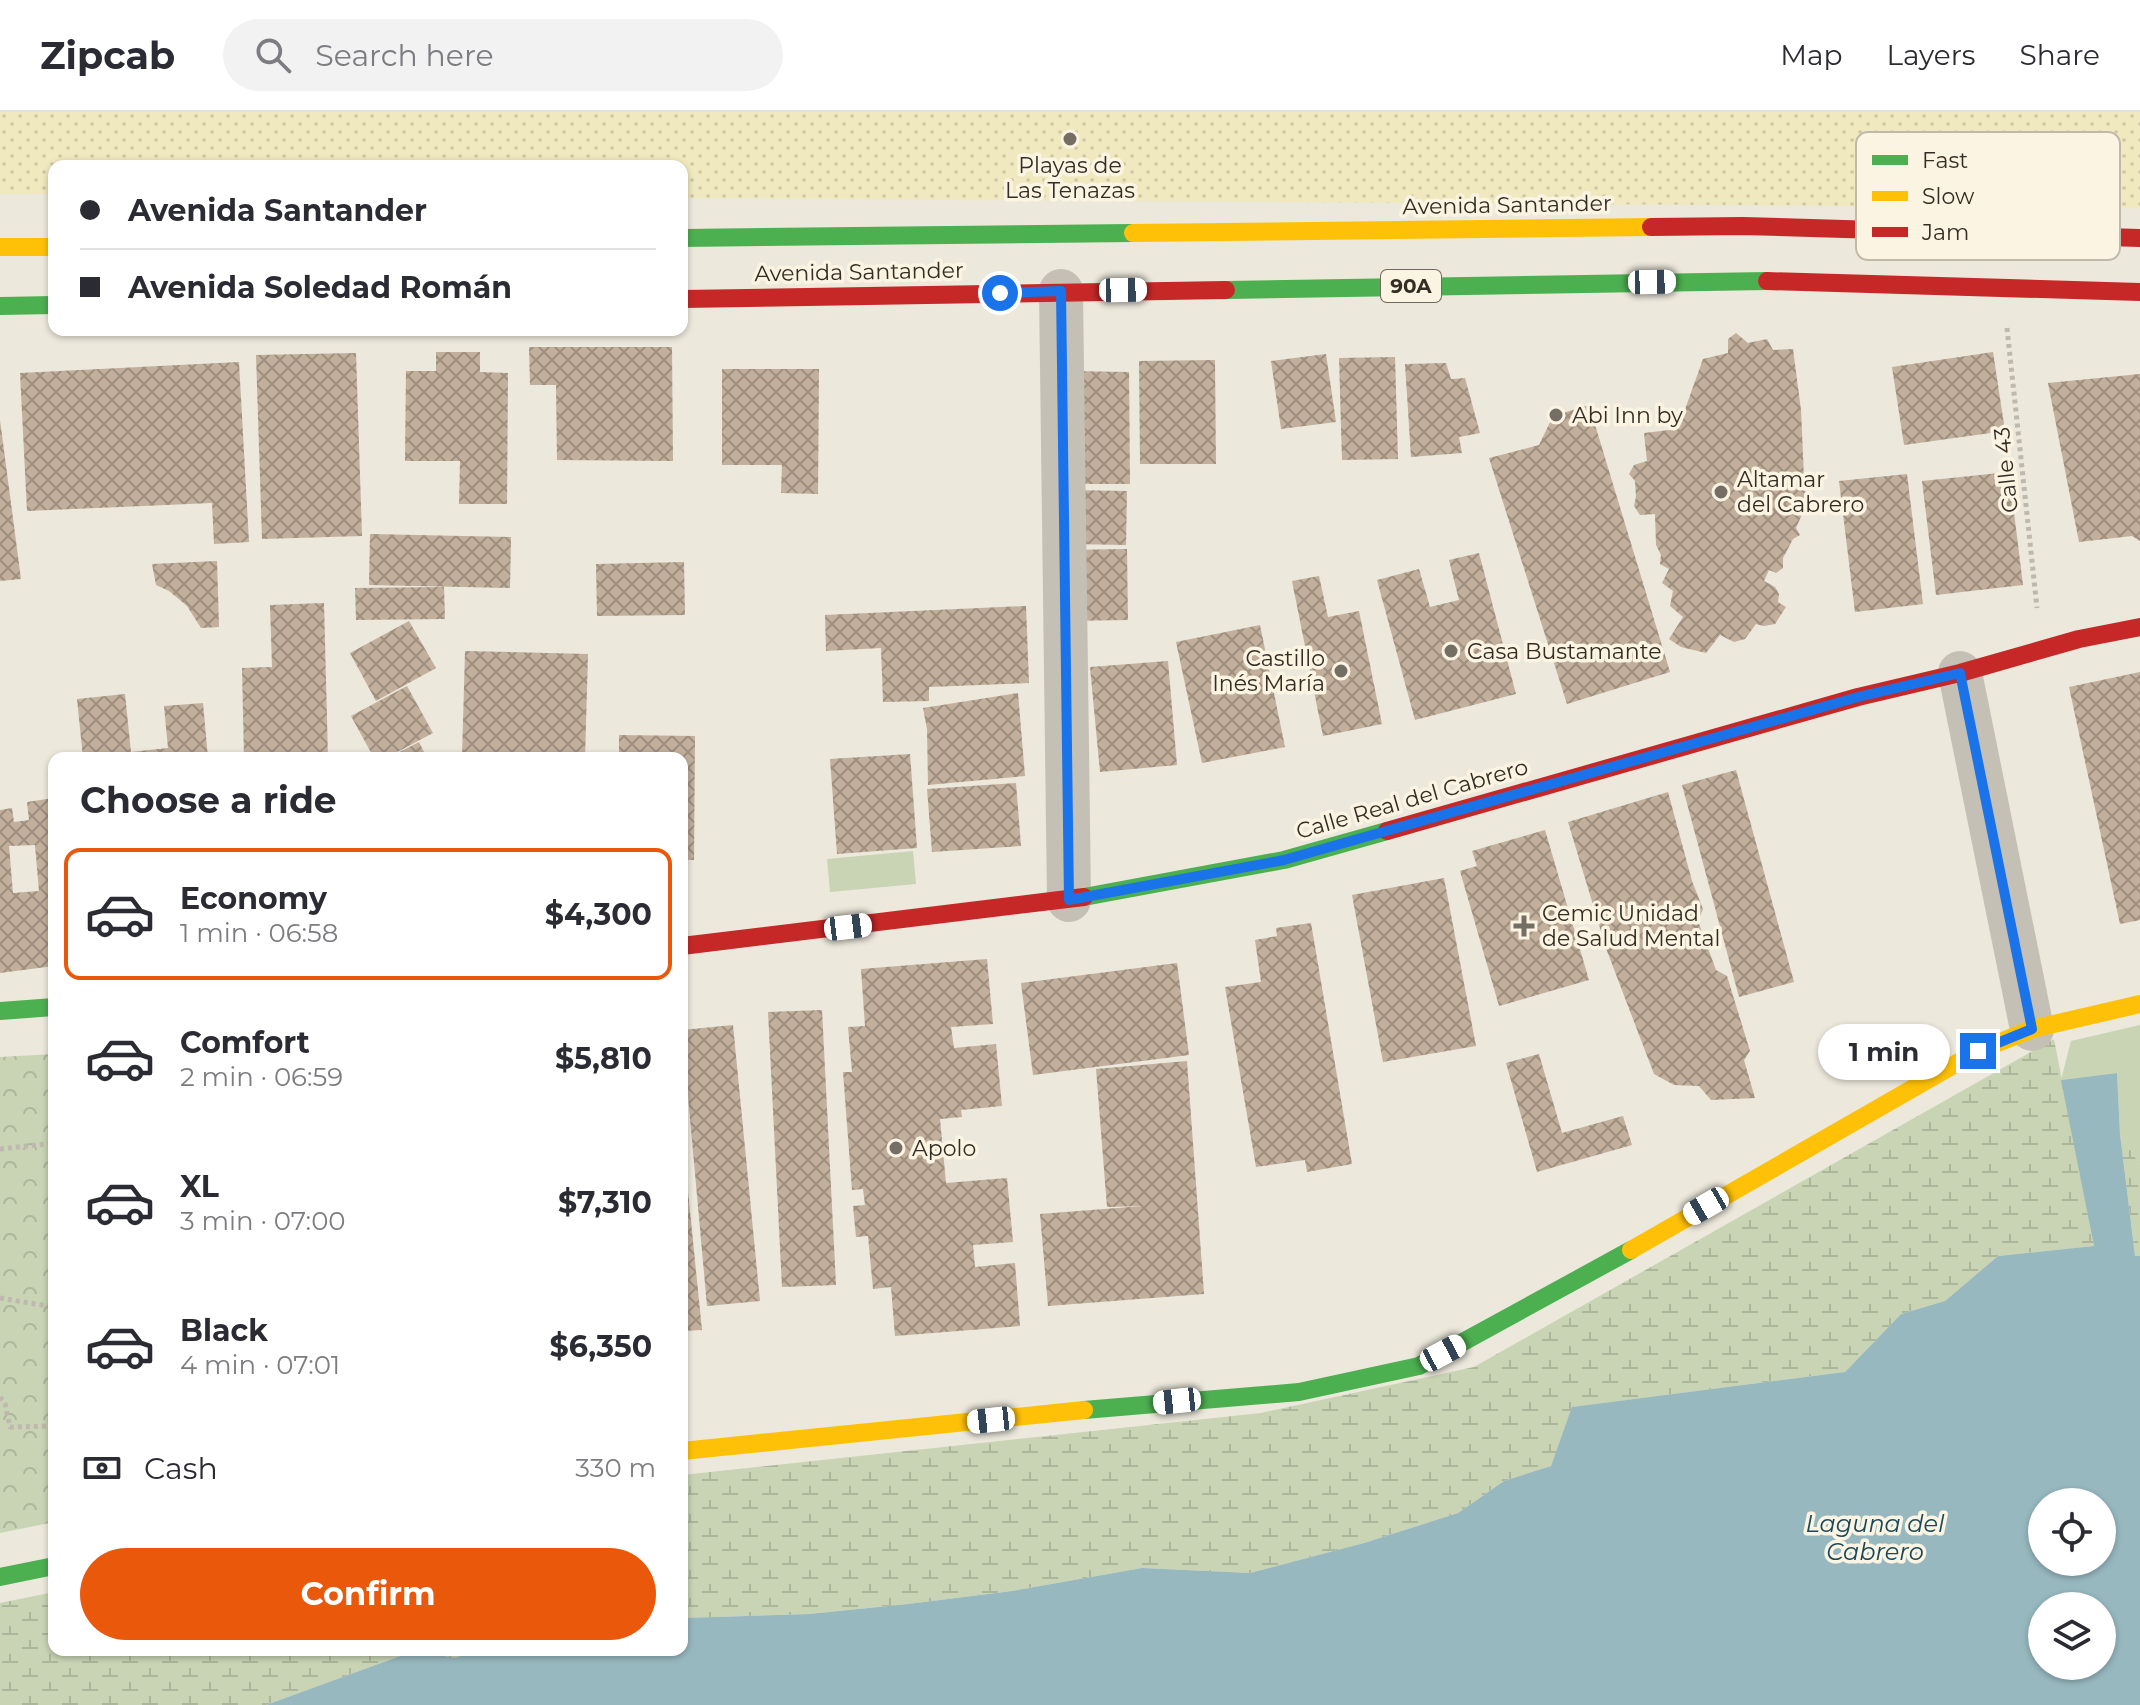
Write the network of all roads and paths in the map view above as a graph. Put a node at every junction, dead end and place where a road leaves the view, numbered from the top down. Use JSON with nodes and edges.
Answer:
{"nodes":[{"id":1,"x":1856,"y":229,"type":"edge"},
{"id":2,"x":2120,"y":237,"type":"edge"},
{"id":3,"x":688,"y":238,"type":"edge"},
{"id":4,"x":2140,"y":238,"type":"edge"},
{"id":5,"x":0,"y":247,"type":"edge"},
{"id":6,"x":48,"y":247,"type":"edge"},
{"id":7,"x":2002,"y":287,"type":"junction"},
{"id":8,"x":1061,"y":291,"type":"junction"},
{"id":9,"x":2140,"y":292,"type":"edge"},
{"id":10,"x":688,"y":299,"type":"edge"},
{"id":11,"x":48,"y":305,"type":"edge"},
{"id":12,"x":0,"y":306,"type":"edge"},
{"id":13,"x":2140,"y":627,"type":"edge"},
{"id":14,"x":2042,"y":649,"type":"junction"},
{"id":15,"x":1960,"y":673,"type":"junction"},
{"id":16,"x":1069,"y":900,"type":"junction"},
{"id":17,"x":688,"y":945,"type":"edge"},
{"id":18,"x":2140,"y":1004,"type":"edge"},
{"id":19,"x":48,"y":1007,"type":"edge"},
{"id":20,"x":0,"y":1011,"type":"edge"},
{"id":21,"x":2032,"y":1029,"type":"junction"},
{"id":22,"x":48,"y":1144,"type":"edge"},
{"id":23,"x":0,"y":1149,"type":"edge"},
{"id":24,"x":0,"y":1298,"type":"edge"},
{"id":25,"x":48,"y":1306,"type":"edge"},
{"id":26,"x":0,"y":1397,"type":"edge"},
{"id":27,"x":48,"y":1426,"type":"edge"},
{"id":28,"x":688,"y":1450,"type":"edge"},
{"id":29,"x":48,"y":1567,"type":"edge"},
{"id":30,"x":0,"y":1577,"type":"edge"}],
"edges":[{"from":1,"to":3,"type":"main road","name":"Avenida Santander"},
{"from":2,"to":4,"type":"main road","name":"Avenida Santander"},
{"from":5,"to":6,"type":"main road"},
{"from":7,"to":8,"type":"main road","name":"Avenida Santander","number":"90A"},
{"from":7,"to":9,"type":"main road","name":"Avenida Santander","number":"90A"},
{"from":7,"to":14,"type":"path","name":"Calle 43"},
{"from":8,"to":10,"type":"main road","name":"Avenida Santander","number":"90A"},
{"from":8,"to":16,"type":"street"},
{"from":11,"to":12,"type":"main road"},
{"from":13,"to":14,"type":"main road","name":"Calle Real del Cabrero"},
{"from":14,"to":15,"type":"main road","name":"Calle Real del Cabrero"},
{"from":15,"to":16,"type":"main road","name":"Calle Real del Cabrero"},
{"from":15,"to":21,"type":"street"},
{"from":16,"to":17,"type":"main road","name":"Calle Real del Cabrero"},
{"from":18,"to":21,"type":"main road"},
{"from":19,"to":20,"type":"main road"},
{"from":21,"to":28,"type":"main road"},
{"from":22,"to":23,"type":"path"},
{"from":24,"to":25,"type":"path"},
{"from":26,"to":27,"type":"path"},
{"from":29,"to":30,"type":"main road"}]}
